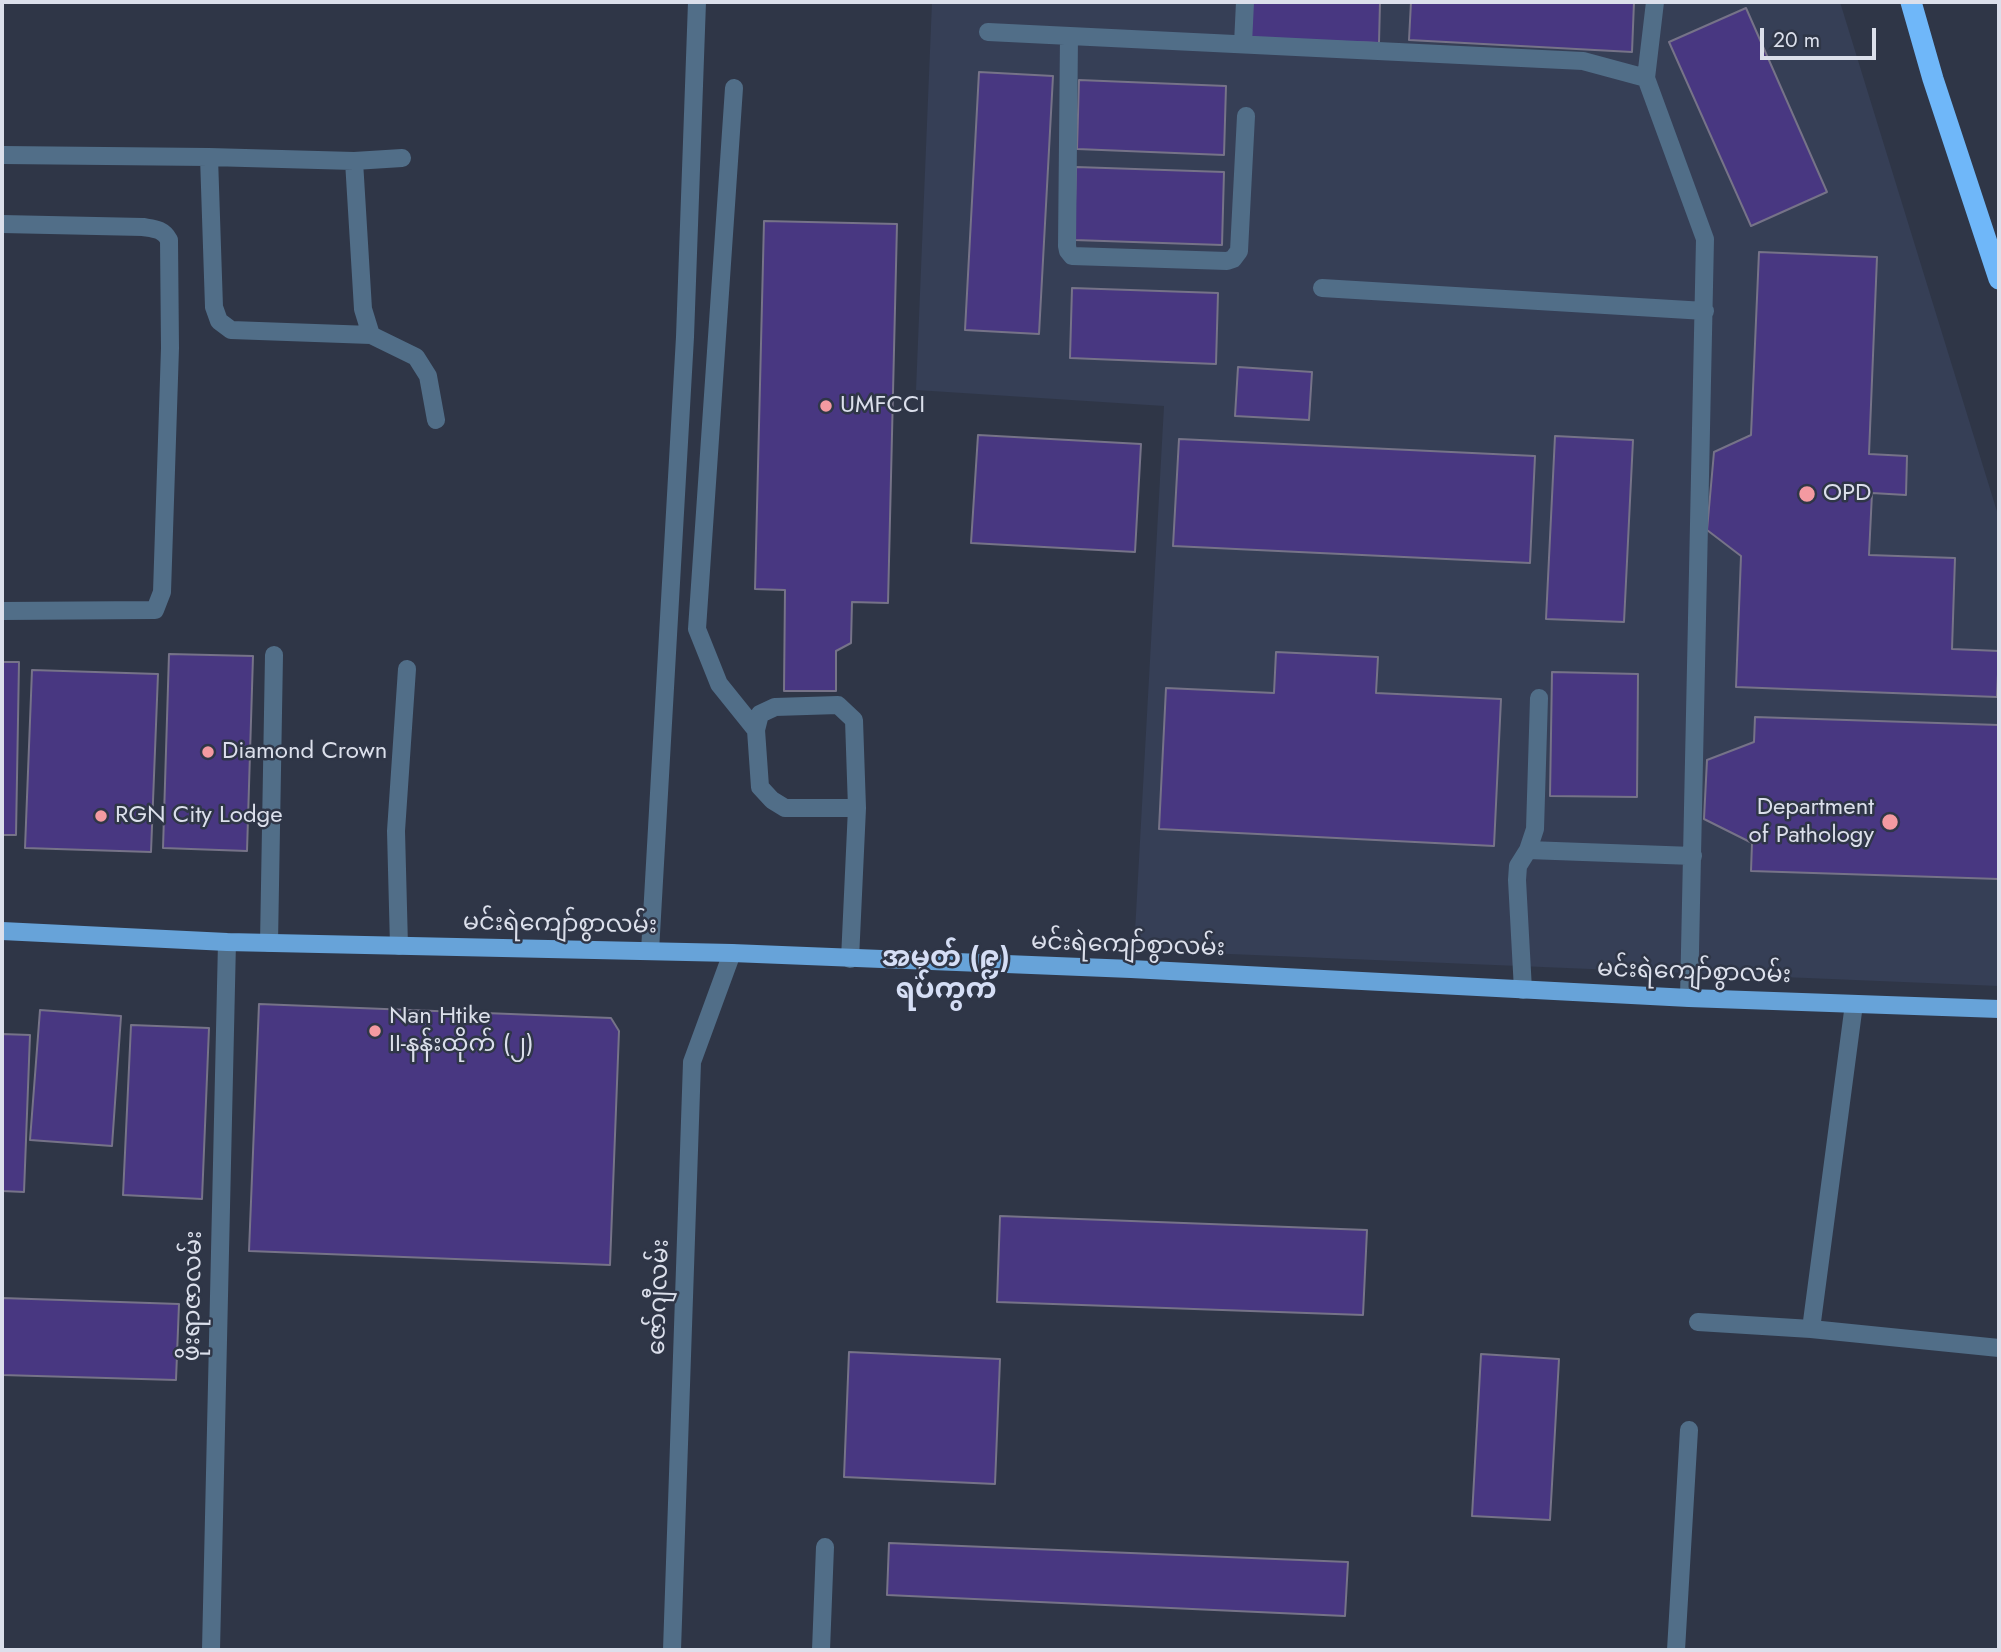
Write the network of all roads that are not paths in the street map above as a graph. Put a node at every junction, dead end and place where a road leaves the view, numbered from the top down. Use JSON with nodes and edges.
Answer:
{"nodes":[{"id":1,"x":697,"y":2,"type":"edge"},
{"id":2,"x":1245,"y":2,"type":"edge"},
{"id":3,"x":1655,"y":2,"type":"edge"},
{"id":4,"x":1911,"y":2,"type":"edge"},
{"id":5,"x":988,"y":32,"type":"dead end"},
{"id":6,"x":1069,"y":36,"type":"junction"},
{"id":7,"x":1243,"y":44,"type":"junction"},
{"id":8,"x":1646,"y":78,"type":"junction"},
{"id":9,"x":734,"y":88,"type":"dead end"},
{"id":10,"x":1246,"y":116,"type":"dead end"},
{"id":11,"x":2,"y":155,"type":"edge"},
{"id":12,"x":209,"y":156,"type":"junction"},
{"id":13,"x":402,"y":158,"type":"dead end"},
{"id":14,"x":354,"y":161,"type":"junction"},
{"id":15,"x":2,"y":224,"type":"edge"},
{"id":16,"x":1999,"y":279,"type":"edge"},
{"id":17,"x":1322,"y":288,"type":"dead end"},
{"id":18,"x":1705,"y":311,"type":"junction"},
{"id":19,"x":371,"y":335,"type":"junction"},
{"id":20,"x":436,"y":421,"type":"dead end"},
{"id":21,"x":2,"y":611,"type":"edge"},
{"id":22,"x":274,"y":655,"type":"dead end"},
{"id":23,"x":407,"y":669,"type":"dead end"},
{"id":24,"x":1539,"y":698,"type":"dead end"},
{"id":25,"x":756,"y":730,"type":"junction"},
{"id":26,"x":857,"y":808,"type":"junction"},
{"id":27,"x":1528,"y":850,"type":"junction"},
{"id":28,"x":1693,"y":856,"type":"junction"},
{"id":29,"x":2,"y":931,"type":"edge"},
{"id":30,"x":227,"y":942,"type":"junction"},
{"id":31,"x":269,"y":943,"type":"junction"},
{"id":32,"x":399,"y":946,"type":"junction"},
{"id":33,"x":650,"y":951,"type":"junction"},
{"id":34,"x":732,"y":953,"type":"junction"},
{"id":35,"x":850,"y":958,"type":"junction"},
{"id":36,"x":1523,"y":990,"type":"junction"},
{"id":37,"x":1689,"y":998,"type":"junction"},
{"id":38,"x":1854,"y":1004,"type":"junction"},
{"id":39,"x":1999,"y":1009,"type":"edge"},
{"id":40,"x":1698,"y":1322,"type":"dead end"},
{"id":41,"x":1811,"y":1329,"type":"junction"},
{"id":42,"x":1999,"y":1348,"type":"edge"},
{"id":43,"x":1689,"y":1430,"type":"dead end"},
{"id":44,"x":825,"y":1547,"type":"dead end"},
{"id":45,"x":211,"y":1650,"type":"edge"},
{"id":46,"x":672,"y":1650,"type":"edge"},
{"id":47,"x":821,"y":1650,"type":"edge"},
{"id":48,"x":1676,"y":1650,"type":"edge"}],
"edges":[{"from":1,"to":33,"type":"street"},
{"from":2,"to":7,"type":"street"},
{"from":3,"to":8,"type":"street"},
{"from":4,"to":16,"type":"highway"},
{"from":5,"to":6,"type":"street"},
{"from":6,"to":7,"type":"street"},
{"from":6,"to":10,"type":"street"},
{"from":7,"to":8,"type":"street"},
{"from":8,"to":18,"type":"street"},
{"from":9,"to":25,"type":"street"},
{"from":11,"to":12,"type":"street"},
{"from":12,"to":14,"type":"street"},
{"from":12,"to":19,"type":"street"},
{"from":13,"to":14,"type":"street"},
{"from":14,"to":19,"type":"street"},
{"from":15,"to":21,"type":"street"},
{"from":17,"to":18,"type":"street"},
{"from":18,"to":28,"type":"street"},
{"from":19,"to":20,"type":"street"},
{"from":22,"to":31,"type":"street"},
{"from":23,"to":32,"type":"street"},
{"from":24,"to":27,"type":"street"},
{"from":25,"to":26,"type":"street"},
{"from":25,"to":26,"type":"street"},
{"from":26,"to":35,"type":"street"},
{"from":27,"to":28,"type":"street"},
{"from":27,"to":36,"type":"street"},
{"from":28,"to":37,"type":"street"},
{"from":29,"to":30,"type":"main road","name":"မင်းရဲကျော်စွာလမ်း"},
{"from":30,"to":31,"type":"main road","name":"မင်းရဲကျော်စွာလမ်း"},
{"from":30,"to":45,"type":"street","name":"ဖိုးရာဇာလမ်း"},
{"from":31,"to":32,"type":"main road","name":"မင်းရဲကျော်စွာလမ်း"},
{"from":32,"to":33,"type":"main road","name":"မင်းရဲကျော်စွာလမ်း"},
{"from":33,"to":34,"type":"main road","name":"မင်းရဲကျော်စွာလမ်း"},
{"from":34,"to":35,"type":"main road","name":"မင်းရဲကျော်စွာလမ်း"},
{"from":34,"to":46,"type":"street","name":"ဇော်ဂျီလမ်း"},
{"from":35,"to":36,"type":"main road","name":"မင်းရဲကျော်စွာလမ်း"},
{"from":36,"to":37,"type":"main road","name":"မင်းရဲကျော်စွာလမ်း"},
{"from":37,"to":38,"type":"main road","name":"မင်းရဲကျော်စွာလမ်း"},
{"from":38,"to":39,"type":"main road","name":"မင်းရဲကျော်စွာလမ်း"},
{"from":38,"to":41,"type":"street"},
{"from":40,"to":41,"type":"street"},
{"from":41,"to":42,"type":"street"},
{"from":43,"to":48,"type":"street"},
{"from":44,"to":47,"type":"street"}]}
